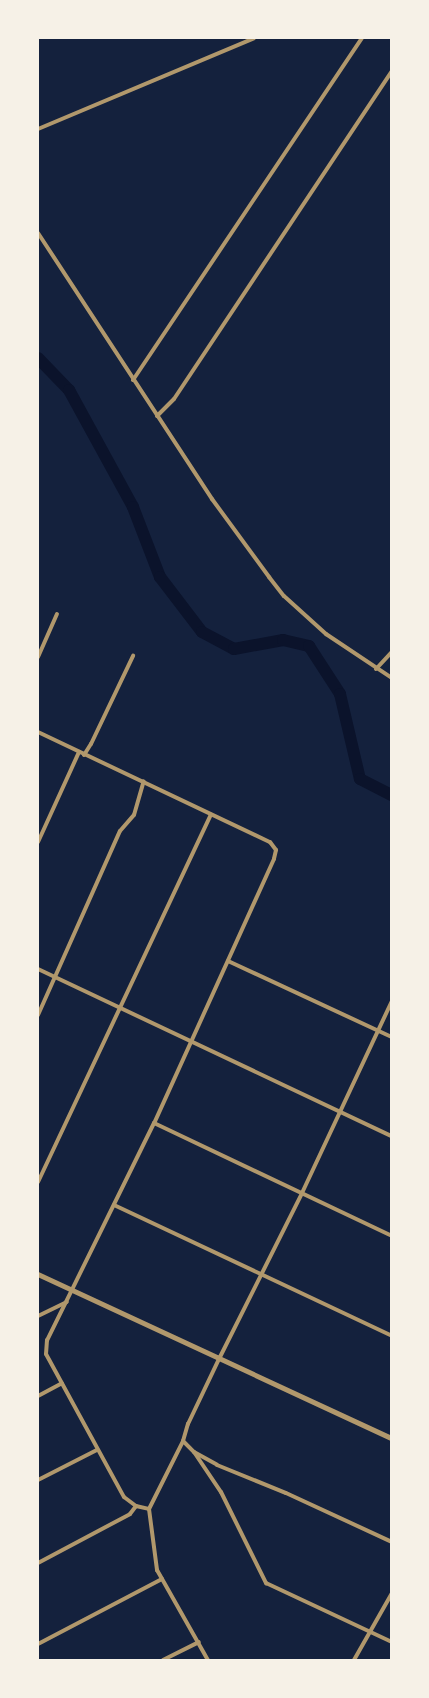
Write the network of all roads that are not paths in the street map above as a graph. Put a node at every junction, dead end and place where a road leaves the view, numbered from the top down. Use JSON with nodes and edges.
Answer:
{"nodes":[{"id":1,"x":254,"y":38,"type":"edge"},
{"id":2,"x":362,"y":38,"type":"edge"},
{"id":3,"x":392,"y":71,"type":"edge"},
{"id":4,"x":38,"y":129,"type":"edge"},
{"id":5,"x":38,"y":233,"type":"edge"},
{"id":6,"x":133,"y":380,"type":"junction"},
{"id":7,"x":157,"y":416,"type":"junction"},
{"id":8,"x":57,"y":614,"type":"dead end"},
{"id":9,"x":392,"y":652,"type":"edge"},
{"id":10,"x":133,"y":656,"type":"dead end"},
{"id":11,"x":38,"y":657,"type":"edge"},
{"id":12,"x":376,"y":669,"type":"junction"},
{"id":13,"x":392,"y":678,"type":"edge"},
{"id":14,"x":38,"y":732,"type":"edge"},
{"id":15,"x":79,"y":752,"type":"junction"},
{"id":16,"x":84,"y":754,"type":"junction"},
{"id":17,"x":144,"y":781,"type":"junction"},
{"id":18,"x":211,"y":815,"type":"junction"},
{"id":19,"x":38,"y":842,"type":"edge"},
{"id":20,"x":228,"y":961,"type":"junction"},
{"id":21,"x":38,"y":969,"type":"edge"},
{"id":22,"x":55,"y":978,"type":"junction"},
{"id":23,"x":392,"y":1001,"type":"edge"},
{"id":24,"x":120,"y":1008,"type":"junction"},
{"id":25,"x":38,"y":1015,"type":"edge"},
{"id":26,"x":378,"y":1030,"type":"junction"},
{"id":27,"x":392,"y":1037,"type":"edge"},
{"id":28,"x":190,"y":1042,"type":"junction"},
{"id":29,"x":340,"y":1112,"type":"junction"},
{"id":30,"x":154,"y":1123,"type":"junction"},
{"id":31,"x":392,"y":1136,"type":"edge"},
{"id":32,"x":38,"y":1182,"type":"edge"},
{"id":33,"x":302,"y":1193,"type":"junction"},
{"id":34,"x":114,"y":1205,"type":"junction"},
{"id":35,"x":392,"y":1236,"type":"edge"},
{"id":36,"x":38,"y":1274,"type":"edge"},
{"id":37,"x":261,"y":1274,"type":"junction"},
{"id":38,"x":74,"y":1289,"type":"junction"},
{"id":39,"x":67,"y":1302,"type":"junction"},
{"id":40,"x":38,"y":1316,"type":"edge"},
{"id":41,"x":392,"y":1336,"type":"edge"},
{"id":42,"x":220,"y":1357,"type":"junction"},
{"id":43,"x":62,"y":1383,"type":"junction"},
{"id":44,"x":38,"y":1396,"type":"edge"},
{"id":45,"x":392,"y":1438,"type":"edge"},
{"id":46,"x":183,"y":1441,"type":"junction"},
{"id":47,"x":97,"y":1450,"type":"junction"},
{"id":48,"x":194,"y":1452,"type":"junction"},
{"id":49,"x":38,"y":1480,"type":"edge"},
{"id":50,"x":136,"y":1506,"type":"junction"},
{"id":51,"x":149,"y":1509,"type":"junction"},
{"id":52,"x":392,"y":1542,"type":"edge"},
{"id":53,"x":38,"y":1563,"type":"edge"},
{"id":54,"x":162,"y":1579,"type":"junction"},
{"id":55,"x":392,"y":1593,"type":"edge"},
{"id":56,"x":371,"y":1632,"type":"junction"},
{"id":57,"x":199,"y":1642,"type":"junction"},
{"id":58,"x":392,"y":1642,"type":"edge"},
{"id":59,"x":38,"y":1644,"type":"edge"},
{"id":60,"x":163,"y":1660,"type":"edge"},
{"id":61,"x":208,"y":1660,"type":"edge"},
{"id":62,"x":354,"y":1660,"type":"edge"}],
"edges":[{"from":1,"to":4,"type":"street"},
{"from":2,"to":6,"type":"street"},
{"from":3,"to":7,"type":"street"},
{"from":5,"to":6,"type":"street"},
{"from":6,"to":7,"type":"street"},
{"from":7,"to":12,"type":"street"},
{"from":8,"to":11,"type":"street"},
{"from":9,"to":12,"type":"street"},
{"from":10,"to":16,"type":"street"},
{"from":12,"to":13,"type":"street"},
{"from":14,"to":15,"type":"street"},
{"from":15,"to":16,"type":"street"},
{"from":15,"to":19,"type":"street"},
{"from":16,"to":17,"type":"street"},
{"from":17,"to":18,"type":"street"},
{"from":17,"to":22,"type":"street"},
{"from":18,"to":20,"type":"street"},
{"from":18,"to":24,"type":"street"},
{"from":20,"to":26,"type":"street"},
{"from":20,"to":28,"type":"street"},
{"from":21,"to":22,"type":"street"},
{"from":22,"to":24,"type":"street"},
{"from":22,"to":25,"type":"street"},
{"from":23,"to":26,"type":"street"},
{"from":24,"to":28,"type":"street"},
{"from":24,"to":32,"type":"street"},
{"from":26,"to":27,"type":"street"},
{"from":26,"to":29,"type":"street"},
{"from":28,"to":29,"type":"street"},
{"from":28,"to":30,"type":"street"},
{"from":29,"to":31,"type":"street"},
{"from":29,"to":33,"type":"street"},
{"from":30,"to":33,"type":"street"},
{"from":30,"to":34,"type":"street"},
{"from":33,"to":35,"type":"street"},
{"from":33,"to":37,"type":"street"},
{"from":34,"to":37,"type":"street"},
{"from":34,"to":38,"type":"street"},
{"from":36,"to":38,"type":"street"},
{"from":37,"to":41,"type":"street"},
{"from":37,"to":42,"type":"street"},
{"from":38,"to":39,"type":"street"},
{"from":38,"to":42,"type":"street"},
{"from":39,"to":40,"type":"street"},
{"from":39,"to":43,"type":"street"},
{"from":42,"to":45,"type":"street"},
{"from":42,"to":46,"type":"street"},
{"from":43,"to":44,"type":"street"},
{"from":43,"to":47,"type":"street"},
{"from":46,"to":48,"type":"street"},
{"from":46,"to":51,"type":"street"},
{"from":47,"to":49,"type":"street"},
{"from":47,"to":50,"type":"street"},
{"from":48,"to":52,"type":"street"},
{"from":48,"to":56,"type":"street"},
{"from":50,"to":51,"type":"street"},
{"from":50,"to":53,"type":"street"},
{"from":51,"to":54,"type":"street"},
{"from":54,"to":57,"type":"street"},
{"from":54,"to":59,"type":"street"},
{"from":55,"to":56,"type":"street"},
{"from":56,"to":58,"type":"street"},
{"from":56,"to":62,"type":"street"},
{"from":57,"to":60,"type":"street"},
{"from":57,"to":61,"type":"street"}]}
